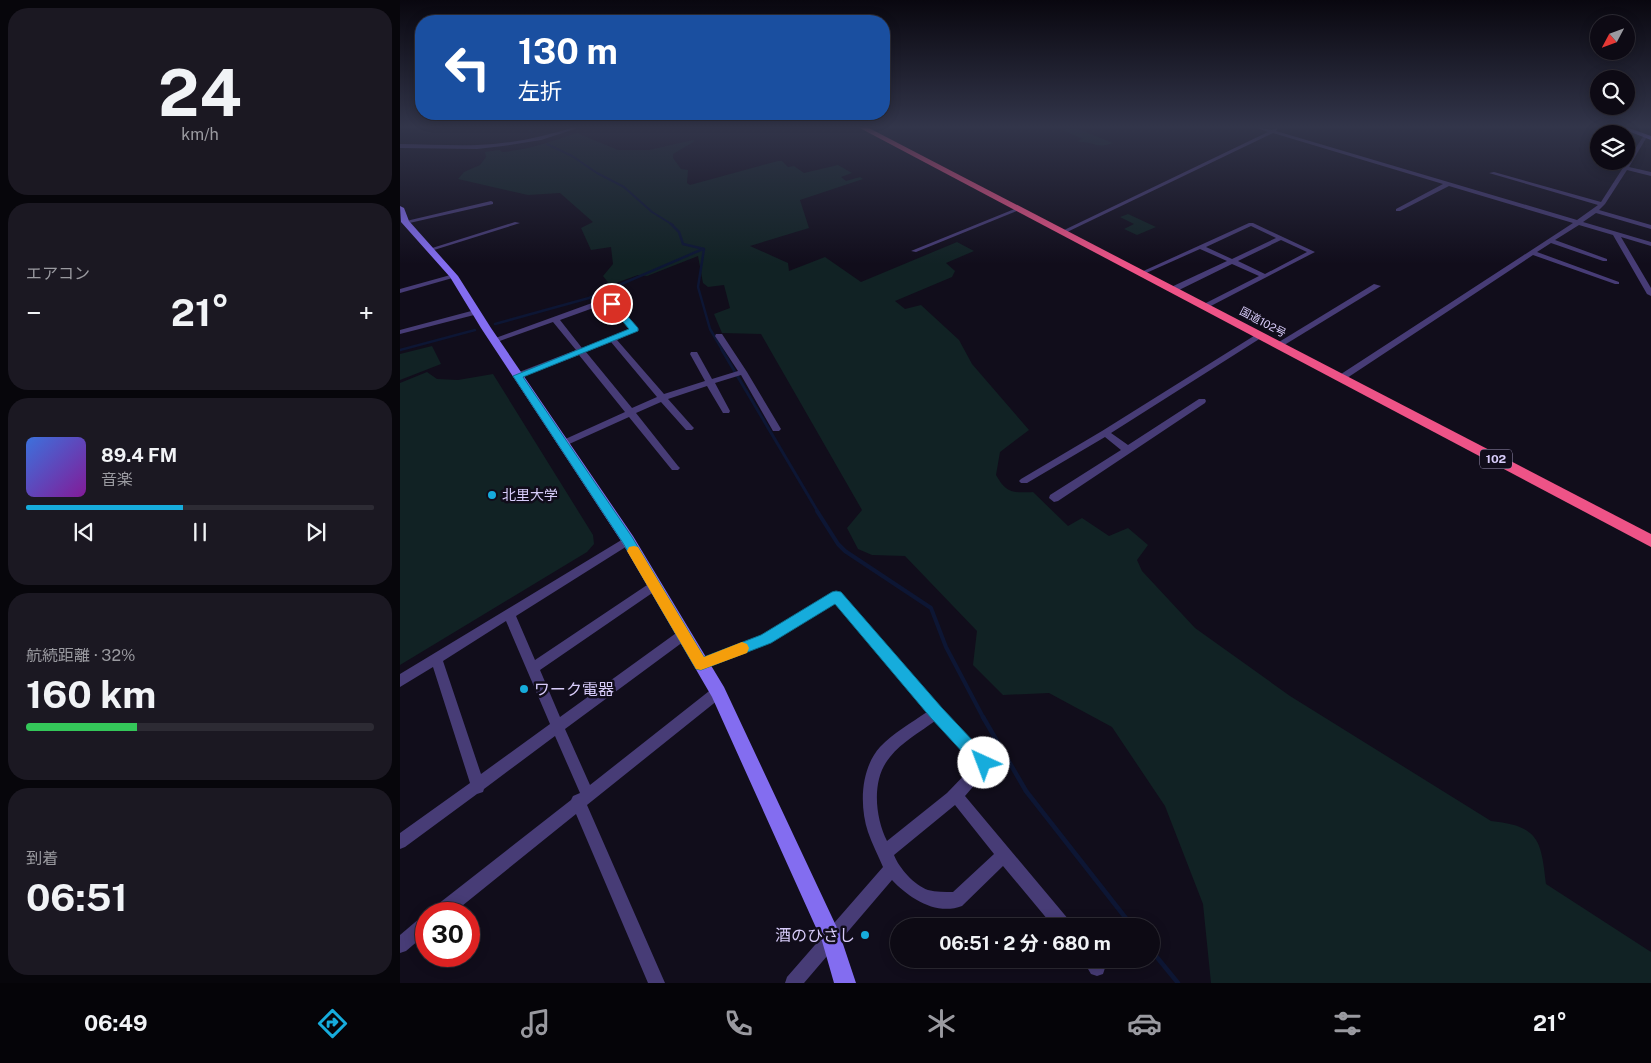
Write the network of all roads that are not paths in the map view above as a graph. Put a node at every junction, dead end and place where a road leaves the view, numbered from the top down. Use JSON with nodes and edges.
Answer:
{"nodes":[{"id":1,"x":950,"y":173,"type":"edge"},
{"id":2,"x":1191,"y":173,"type":"edge"},
{"id":3,"x":1411,"y":173,"type":"edge"},
{"id":4,"x":1492,"y":173,"type":"dead end"},
{"id":5,"x":1623,"y":173,"type":"edge"},
{"id":6,"x":1448,"y":184,"type":"junction"},
{"id":7,"x":491,"y":203,"type":"dead end"},
{"id":8,"x":1602,"y":204,"type":"junction"},
{"id":9,"x":400,"y":208,"type":"edge"},
{"id":10,"x":1019,"y":209,"type":"junction"},
{"id":11,"x":1398,"y":210,"type":"dead end"},
{"id":12,"x":1595,"y":211,"type":"junction"},
{"id":13,"x":405,"y":222,"type":"junction"},
{"id":14,"x":517,"y":223,"type":"dead end"},
{"id":15,"x":1578,"y":223,"type":"junction"},
{"id":16,"x":1651,"y":227,"type":"edge"},
{"id":17,"x":1063,"y":232,"type":"junction"},
{"id":18,"x":1614,"y":233,"type":"junction"},
{"id":19,"x":1281,"y":238,"type":"junction"},
{"id":20,"x":1549,"y":240,"type":"junction"},
{"id":21,"x":1651,"y":244,"type":"edge"},
{"id":22,"x":1201,"y":247,"type":"junction"},
{"id":23,"x":432,"y":250,"type":"junction"},
{"id":24,"x":914,"y":251,"type":"dead end"},
{"id":25,"x":1531,"y":252,"type":"junction"},
{"id":26,"x":1605,"y":260,"type":"dead end"},
{"id":27,"x":1232,"y":261,"type":"junction"},
{"id":28,"x":1142,"y":274,"type":"junction"},
{"id":29,"x":454,"y":276,"type":"junction"},
{"id":30,"x":1264,"y":276,"type":"junction"},
{"id":31,"x":1617,"y":284,"type":"dead end"},
{"id":32,"x":1377,"y":286,"type":"dead end"},
{"id":33,"x":1172,"y":290,"type":"junction"},
{"id":34,"x":400,"y":291,"type":"edge"},
{"id":35,"x":1651,"y":294,"type":"edge"},
{"id":36,"x":1205,"y":307,"type":"junction"},
{"id":37,"x":475,"y":312,"type":"junction"},
{"id":38,"x":556,"y":319,"type":"junction"},
{"id":39,"x":400,"y":332,"type":"edge"},
{"id":40,"x":719,"y":336,"type":"dead end"},
{"id":41,"x":1260,"y":336,"type":"junction"},
{"id":42,"x":612,"y":338,"type":"junction"},
{"id":43,"x":494,"y":340,"type":"junction"},
{"id":44,"x":1278,"y":345,"type":"junction"},
{"id":45,"x":580,"y":351,"type":"junction"},
{"id":46,"x":694,"y":354,"type":"dead end"},
{"id":47,"x":738,"y":373,"type":"junction"},
{"id":48,"x":518,"y":376,"type":"junction"},
{"id":49,"x":1341,"y":378,"type":"junction"},
{"id":50,"x":710,"y":382,"type":"junction"},
{"id":51,"x":663,"y":398,"type":"junction"},
{"id":52,"x":1202,"y":401,"type":"dead end"},
{"id":53,"x":726,"y":410,"type":"dead end"},
{"id":54,"x":629,"y":413,"type":"junction"},
{"id":55,"x":689,"y":428,"type":"dead end"},
{"id":56,"x":776,"y":430,"type":"dead end"},
{"id":57,"x":1105,"y":433,"type":"junction"},
{"id":58,"x":564,"y":443,"type":"junction"},
{"id":59,"x":1128,"y":450,"type":"junction"},
{"id":60,"x":675,"y":468,"type":"dead end"},
{"id":61,"x":1024,"y":481,"type":"dead end"},
{"id":62,"x":1054,"y":498,"type":"dead end"},
{"id":63,"x":628,"y":540,"type":"junction"},
{"id":64,"x":1651,"y":541,"type":"edge"},
{"id":65,"x":654,"y":586,"type":"junction"},
{"id":66,"x":509,"y":614,"type":"junction"},
{"id":67,"x":683,"y":635,"type":"junction"},
{"id":68,"x":436,"y":658,"type":"junction"},
{"id":69,"x":701,"y":664,"type":"junction"},
{"id":70,"x":533,"y":668,"type":"junction"},
{"id":71,"x":400,"y":681,"type":"edge"},
{"id":72,"x":718,"y":692,"type":"junction"},
{"id":73,"x":936,"y":713,"type":"junction"},
{"id":74,"x":559,"y":728,"type":"junction"},
{"id":75,"x":478,"y":787,"type":"junction"},
{"id":76,"x":955,"y":794,"type":"junction"},
{"id":77,"x":583,"y":798,"type":"junction"},
{"id":78,"x":400,"y":842,"type":"edge"},
{"id":79,"x":885,"y":853,"type":"junction"},
{"id":80,"x":1004,"y":855,"type":"junction"},
{"id":81,"x":892,"y":868,"type":"junction"},
{"id":82,"x":454,"y":902,"type":"edge"},
{"id":83,"x":1056,"y":918,"type":"edge"},
{"id":84,"x":415,"y":933,"type":"edge"},
{"id":85,"x":832,"y":939,"type":"junction"},
{"id":86,"x":400,"y":945,"type":"edge"},
{"id":87,"x":657,"y":983,"type":"edge"},
{"id":88,"x":793,"y":983,"type":"edge"},
{"id":89,"x":845,"y":983,"type":"edge"}],
"edges":[{"from":1,"to":10,"type":"highway","name":"国道102号","number":"102"},
{"from":2,"to":17,"type":"street"},
{"from":3,"to":6,"type":"street"},
{"from":4,"to":8,"type":"street"},
{"from":5,"to":8,"type":"street"},
{"from":6,"to":11,"type":"street"},
{"from":6,"to":15,"type":"street"},
{"from":7,"to":13,"type":"street"},
{"from":8,"to":12,"type":"street"},
{"from":9,"to":13,"type":"street"},
{"from":10,"to":17,"type":"highway","name":"国道102号","number":"102"},
{"from":10,"to":24,"type":"street"},
{"from":12,"to":15,"type":"street"},
{"from":12,"to":16,"type":"street"},
{"from":13,"to":23,"type":"street"},
{"from":14,"to":23,"type":"street"},
{"from":15,"to":18,"type":"street"},
{"from":15,"to":20,"type":"street"},
{"from":17,"to":28,"type":"highway","name":"国道102号","number":"102"},
{"from":18,"to":21,"type":"street"},
{"from":18,"to":35,"type":"street"},
{"from":19,"to":22,"type":"street"},
{"from":19,"to":27,"type":"street"},
{"from":19,"to":30,"type":"street"},
{"from":20,"to":25,"type":"street"},
{"from":20,"to":26,"type":"street"},
{"from":22,"to":27,"type":"street"},
{"from":22,"to":28,"type":"street"},
{"from":23,"to":29,"type":"street"},
{"from":25,"to":31,"type":"street"},
{"from":25,"to":49,"type":"street"},
{"from":27,"to":30,"type":"street"},
{"from":27,"to":33,"type":"street"},
{"from":28,"to":33,"type":"highway","name":"国道102号","number":"102"},
{"from":29,"to":34,"type":"street"},
{"from":29,"to":37,"type":"street"},
{"from":30,"to":36,"type":"street"},
{"from":32,"to":44,"type":"street"},
{"from":33,"to":36,"type":"highway","name":"国道102号","number":"102"},
{"from":36,"to":41,"type":"highway","name":"国道102号","number":"102"},
{"from":37,"to":39,"type":"street"},
{"from":37,"to":43,"type":"street"},
{"from":38,"to":42,"type":"street"},
{"from":38,"to":43,"type":"street"},
{"from":38,"to":45,"type":"street"},
{"from":40,"to":47,"type":"street"},
{"from":41,"to":44,"type":"highway","name":"国道102号","number":"102"},
{"from":41,"to":57,"type":"street"},
{"from":42,"to":45,"type":"street"},
{"from":42,"to":51,"type":"street"},
{"from":43,"to":48,"type":"street"},
{"from":44,"to":49,"type":"highway","name":"国道102号","number":"102"},
{"from":45,"to":48,"type":"street"},
{"from":45,"to":54,"type":"street"},
{"from":46,"to":50,"type":"street"},
{"from":47,"to":50,"type":"street"},
{"from":47,"to":56,"type":"street"},
{"from":48,"to":58,"type":"street"},
{"from":49,"to":64,"type":"highway","name":"国道102号","number":"102"},
{"from":50,"to":51,"type":"street"},
{"from":50,"to":53,"type":"street"},
{"from":51,"to":54,"type":"street"},
{"from":51,"to":55,"type":"street"},
{"from":52,"to":59,"type":"street"},
{"from":54,"to":58,"type":"street"},
{"from":54,"to":60,"type":"street"},
{"from":57,"to":59,"type":"street"},
{"from":57,"to":61,"type":"street"},
{"from":58,"to":63,"type":"street"},
{"from":59,"to":62,"type":"street"},
{"from":63,"to":65,"type":"street"},
{"from":63,"to":66,"type":"street"},
{"from":65,"to":67,"type":"street"},
{"from":65,"to":70,"type":"street"},
{"from":66,"to":68,"type":"street"},
{"from":66,"to":70,"type":"street"},
{"from":67,"to":69,"type":"street"},
{"from":67,"to":74,"type":"street"},
{"from":68,"to":71,"type":"street"},
{"from":68,"to":75,"type":"street"},
{"from":69,"to":72,"type":"street"},
{"from":69,"to":73,"type":"street"},
{"from":70,"to":74,"type":"street"},
{"from":72,"to":77,"type":"street"},
{"from":72,"to":85,"type":"street"},
{"from":73,"to":76,"type":"street"},
{"from":73,"to":79,"type":"street"},
{"from":74,"to":75,"type":"street"},
{"from":74,"to":77,"type":"street"},
{"from":75,"to":78,"type":"street"},
{"from":76,"to":79,"type":"street"},
{"from":76,"to":80,"type":"street"},
{"from":77,"to":82,"type":"street"},
{"from":77,"to":87,"type":"street"},
{"from":79,"to":81,"type":"street"},
{"from":80,"to":81,"type":"street"},
{"from":80,"to":83,"type":"street"},
{"from":81,"to":85,"type":"street"},
{"from":84,"to":86,"type":"street"},
{"from":85,"to":88,"type":"street"},
{"from":85,"to":89,"type":"street"}]}
